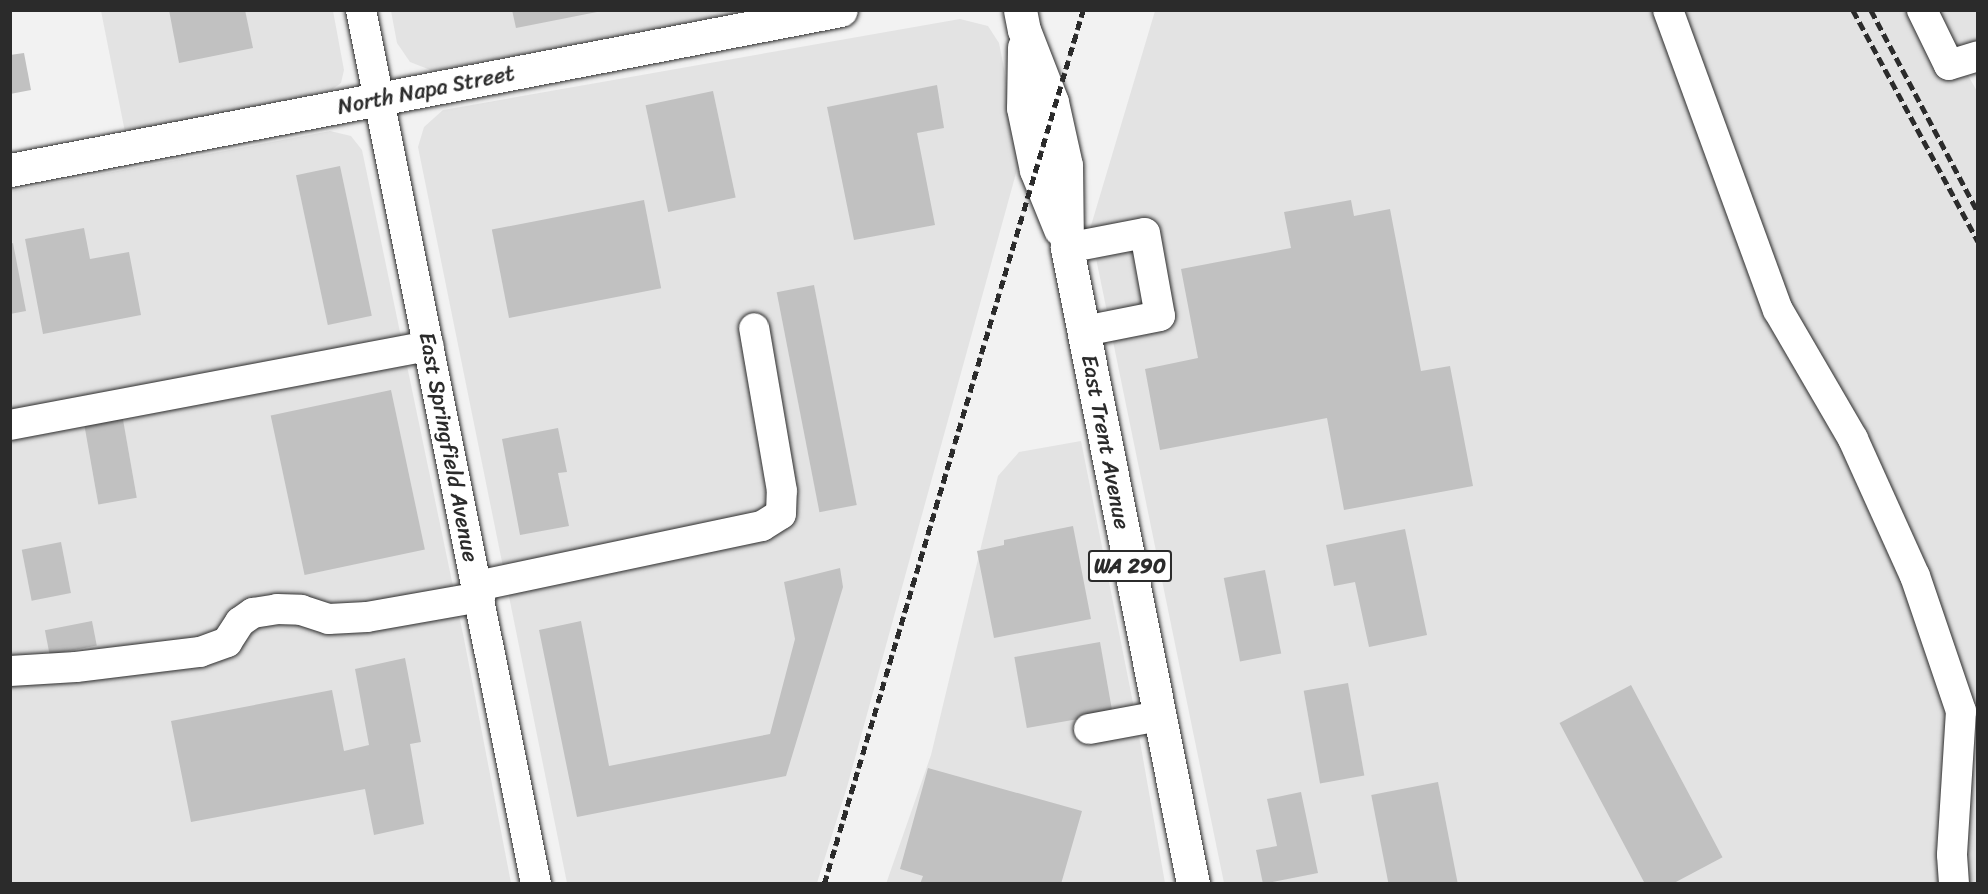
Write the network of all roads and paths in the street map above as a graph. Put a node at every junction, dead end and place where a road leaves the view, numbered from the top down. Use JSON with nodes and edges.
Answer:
{"nodes":[{"id":1,"x":361,"y":10,"type":"edge"},
{"id":2,"x":841,"y":10,"type":"edge"},
{"id":3,"x":1668,"y":10,"type":"edge"},
{"id":4,"x":1922,"y":10,"type":"edge"},
{"id":5,"x":1022,"y":20,"type":"edge"},
{"id":6,"x":1977,"y":56,"type":"edge"},
{"id":7,"x":379,"y":99,"type":"junction"},
{"id":8,"x":10,"y":170,"type":"edge"},
{"id":9,"x":1067,"y":248,"type":"junction"},
{"id":10,"x":754,"y":328,"type":"dead end"},
{"id":11,"x":1084,"y":331,"type":"junction"},
{"id":12,"x":429,"y":346,"type":"junction"},
{"id":13,"x":10,"y":425,"type":"edge"},
{"id":14,"x":478,"y":591,"type":"junction"},
{"id":15,"x":10,"y":671,"type":"edge"},
{"id":16,"x":1160,"y":716,"type":"junction"},
{"id":17,"x":1089,"y":729,"type":"dead end"},
{"id":18,"x":536,"y":884,"type":"edge"},
{"id":19,"x":1193,"y":884,"type":"edge"},
{"id":20,"x":1954,"y":884,"type":"edge"}],
"edges":[{"from":1,"to":7,"type":"street","name":"East Springfield Avenue"},
{"from":2,"to":7,"type":"main road","name":"North Napa Street"},
{"from":3,"to":20,"type":"street"},
{"from":4,"to":6,"type":"street"},
{"from":5,"to":9,"type":"main road","name":"East Trent Avenue","number":"WA 290"},
{"from":7,"to":8,"type":"main road","name":"North Napa Street"},
{"from":7,"to":12,"type":"street","name":"East Springfield Avenue"},
{"from":9,"to":11,"type":"main road","name":"East Trent Avenue","number":"WA 290"},
{"from":9,"to":11,"type":"street"},
{"from":10,"to":14,"type":"street"},
{"from":11,"to":16,"type":"main road","name":"East Trent Avenue","number":"WA 290"},
{"from":12,"to":13,"type":"street"},
{"from":12,"to":14,"type":"street","name":"East Springfield Avenue"},
{"from":14,"to":15,"type":"street"},
{"from":14,"to":18,"type":"street","name":"East Springfield Avenue"},
{"from":16,"to":17,"type":"street"},
{"from":16,"to":19,"type":"main road","name":"East Trent Avenue","number":"WA 290"}]}
